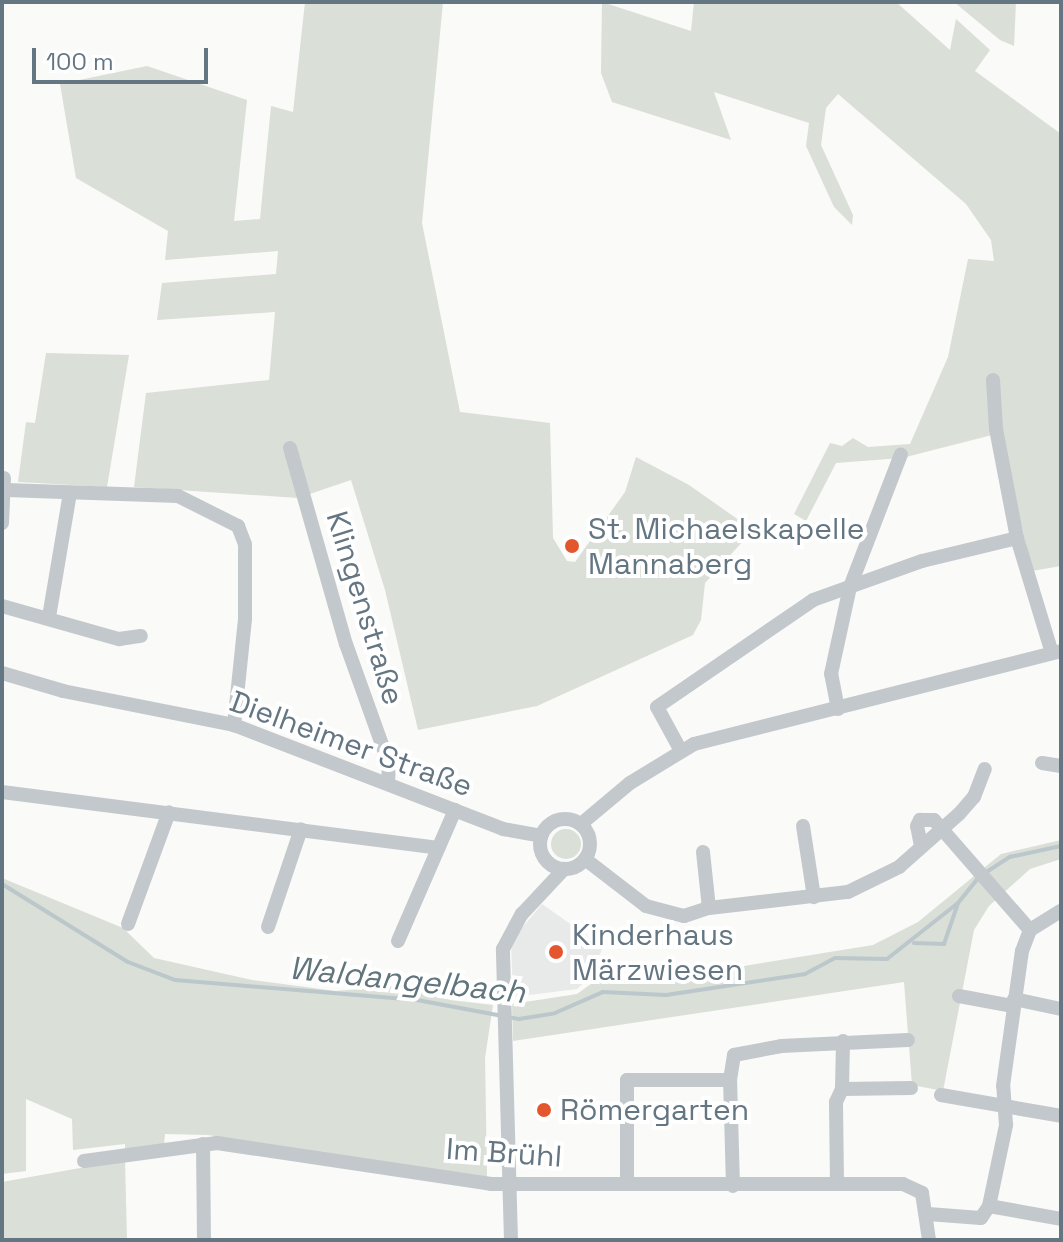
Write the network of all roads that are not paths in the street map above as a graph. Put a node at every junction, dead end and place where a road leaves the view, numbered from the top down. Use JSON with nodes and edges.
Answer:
{"nodes":[{"id":1,"x":993,"y":380,"type":"dead end"},
{"id":2,"x":290,"y":448,"type":"dead end"},
{"id":3,"x":901,"y":454,"type":"dead end"},
{"id":4,"x":5,"y":484,"type":"edge"},
{"id":5,"x":70,"y":493,"type":"junction"},
{"id":6,"x":2,"y":523,"type":"edge"},
{"id":7,"x":1017,"y":538,"type":"junction"},
{"id":8,"x":850,"y":587,"type":"junction"},
{"id":9,"x":2,"y":606,"type":"edge"},
{"id":10,"x":49,"y":617,"type":"junction"},
{"id":11,"x":141,"y":636,"type":"dead end"},
{"id":12,"x":1056,"y":652,"type":"edge"},
{"id":13,"x":2,"y":673,"type":"edge"},
{"id":14,"x":838,"y":709,"type":"junction"},
{"id":15,"x":234,"y":725,"type":"junction"},
{"id":16,"x":678,"y":744,"type":"junction"},
{"id":17,"x":1042,"y":763,"type":"dead end"},
{"id":18,"x":1061,"y":766,"type":"edge"},
{"id":19,"x":985,"y":769,"type":"dead end"},
{"id":20,"x":388,"y":783,"type":"junction"},
{"id":21,"x":2,"y":792,"type":"edge"},
{"id":22,"x":455,"y":810,"type":"junction"},
{"id":23,"x":169,"y":812,"type":"junction"},
{"id":24,"x":581,"y":824,"type":"junction"},
{"id":25,"x":803,"y":826,"type":"dead end"},
{"id":26,"x":944,"y":827,"type":"junction"},
{"id":27,"x":301,"y":829,"type":"junction"},
{"id":28,"x":541,"y":836,"type":"junction"},
{"id":29,"x":438,"y":848,"type":"junction"},
{"id":30,"x":703,"y":852,"type":"dead end"},
{"id":31,"x":585,"y":859,"type":"junction"},
{"id":32,"x":547,"y":862,"type":"junction"},
{"id":33,"x":564,"y":869,"type":"junction"},
{"id":34,"x":548,"y":881,"type":"junction"},
{"id":35,"x":814,"y":897,"type":"junction"},
{"id":36,"x":709,"y":908,"type":"junction"},
{"id":37,"x":1061,"y":911,"type":"edge"},
{"id":38,"x":128,"y":924,"type":"dead end"},
{"id":39,"x":268,"y":927,"type":"dead end"},
{"id":40,"x":1030,"y":930,"type":"junction"},
{"id":41,"x":398,"y":941,"type":"dead end"},
{"id":42,"x":959,"y":996,"type":"dead end"},
{"id":43,"x":1014,"y":1003,"type":"junction"},
{"id":44,"x":1061,"y":1009,"type":"edge"},
{"id":45,"x":908,"y":1040,"type":"dead end"},
{"id":46,"x":843,"y":1041,"type":"junction"},
{"id":47,"x":730,"y":1080,"type":"junction"},
{"id":48,"x":911,"y":1088,"type":"dead end"},
{"id":49,"x":842,"y":1089,"type":"junction"},
{"id":50,"x":941,"y":1095,"type":"dead end"},
{"id":51,"x":1004,"y":1107,"type":"junction"},
{"id":52,"x":1061,"y":1116,"type":"edge"},
{"id":53,"x":203,"y":1144,"type":"junction"},
{"id":54,"x":84,"y":1161,"type":"dead end"},
{"id":55,"x":509,"y":1184,"type":"junction"},
{"id":56,"x":627,"y":1184,"type":"junction"},
{"id":57,"x":837,"y":1184,"type":"junction"},
{"id":58,"x":733,"y":1186,"type":"junction"},
{"id":59,"x":989,"y":1206,"type":"junction"},
{"id":60,"x":928,"y":1214,"type":"junction"},
{"id":61,"x":1061,"y":1219,"type":"edge"},
{"id":62,"x":204,"y":1240,"type":"edge"},
{"id":63,"x":511,"y":1240,"type":"edge"},
{"id":64,"x":929,"y":1240,"type":"edge"}],
"edges":[{"from":1,"to":7,"type":"street"},
{"from":2,"to":20,"type":"street","name":"Klingenstraße"},
{"from":3,"to":8,"type":"street"},
{"from":4,"to":5,"type":"street"},
{"from":4,"to":6,"type":"street"},
{"from":5,"to":10,"type":"street"},
{"from":5,"to":15,"type":"street"},
{"from":7,"to":8,"type":"street"},
{"from":7,"to":12,"type":"street"},
{"from":8,"to":14,"type":"street"},
{"from":8,"to":16,"type":"street"},
{"from":9,"to":10,"type":"street"},
{"from":10,"to":11,"type":"street"},
{"from":12,"to":14,"type":"street"},
{"from":13,"to":15,"type":"street","name":"Dielheimer Straße"},
{"from":14,"to":16,"type":"street"},
{"from":15,"to":20,"type":"street","name":"Dielheimer Straße"},
{"from":16,"to":24,"type":"street"},
{"from":17,"to":18,"type":"street"},
{"from":19,"to":26,"type":"street"},
{"from":20,"to":22,"type":"street","name":"Dielheimer Straße"},
{"from":21,"to":23,"type":"street"},
{"from":22,"to":28,"type":"street","name":"Dielheimer Straße"},
{"from":22,"to":29,"type":"street"},
{"from":23,"to":27,"type":"street"},
{"from":23,"to":38,"type":"street"},
{"from":24,"to":28,"type":"street"},
{"from":24,"to":31,"type":"street"},
{"from":25,"to":35,"type":"street"},
{"from":26,"to":35,"type":"street"},
{"from":26,"to":40,"type":"street"},
{"from":27,"to":29,"type":"street"},
{"from":27,"to":39,"type":"street"},
{"from":28,"to":32,"type":"street"},
{"from":29,"to":41,"type":"street"},
{"from":30,"to":36,"type":"street"},
{"from":31,"to":33,"type":"street"},
{"from":31,"to":36,"type":"street"},
{"from":32,"to":33,"type":"street"},
{"from":32,"to":34,"type":"street"},
{"from":33,"to":34,"type":"street"},
{"from":34,"to":55,"type":"street"},
{"from":35,"to":36,"type":"street"},
{"from":37,"to":40,"type":"street"},
{"from":40,"to":43,"type":"street"},
{"from":42,"to":43,"type":"street"},
{"from":43,"to":44,"type":"street"},
{"from":43,"to":51,"type":"street"},
{"from":45,"to":46,"type":"street"},
{"from":46,"to":47,"type":"street"},
{"from":46,"to":49,"type":"street"},
{"from":47,"to":56,"type":"street"},
{"from":47,"to":58,"type":"street"},
{"from":48,"to":49,"type":"street"},
{"from":49,"to":57,"type":"street"},
{"from":50,"to":51,"type":"street"},
{"from":51,"to":52,"type":"street"},
{"from":51,"to":59,"type":"street"},
{"from":53,"to":54,"type":"street","name":"Im Brühl"},
{"from":53,"to":55,"type":"street","name":"Im Brühl"},
{"from":53,"to":62,"type":"street"},
{"from":55,"to":56,"type":"street","name":"Im Brühl"},
{"from":55,"to":63,"type":"street"},
{"from":56,"to":58,"type":"street","name":"Im Brühl"},
{"from":57,"to":58,"type":"street","name":"Im Brühl"},
{"from":57,"to":60,"type":"street","name":"Im Brühl"},
{"from":59,"to":60,"type":"street"},
{"from":59,"to":61,"type":"street"},
{"from":60,"to":64,"type":"street"}]}
